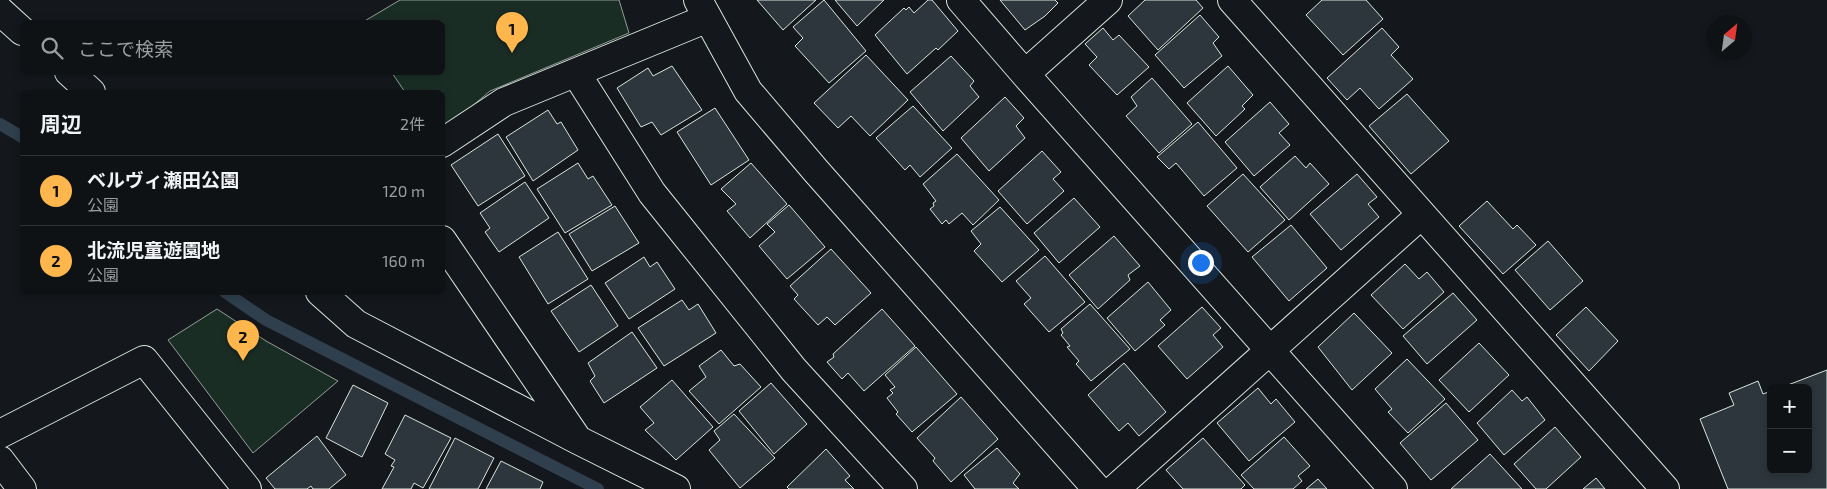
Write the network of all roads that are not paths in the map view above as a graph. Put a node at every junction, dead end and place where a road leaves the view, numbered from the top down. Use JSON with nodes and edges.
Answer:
{"nodes":[{"id":1,"x":961,"y":0,"type":"edge"},
{"id":2,"x":1108,"y":0,"type":"edge"},
{"id":3,"x":1232,"y":0,"type":"edge"},
{"id":4,"x":703,"y":9,"type":"edge"},
{"id":5,"x":0,"y":11,"type":"edge"},
{"id":6,"x":20,"y":29,"type":"edge"},
{"id":7,"x":576,"y":73,"type":"junction"},
{"id":8,"x":1025,"y":74,"type":"junction"},
{"id":9,"x":72,"y":75,"type":"edge"},
{"id":10,"x":89,"y":90,"type":"edge"},
{"id":11,"x":445,"y":141,"type":"edge"},
{"id":12,"x":1422,"y":214,"type":"junction"},
{"id":13,"x":445,"y":244,"type":"edge"},
{"id":14,"x":323,"y":295,"type":"edge"},
{"id":15,"x":1270,"y":351,"type":"junction"},
{"id":16,"x":0,"y":434,"type":"edge"},
{"id":17,"x":578,"y":440,"type":"junction"},
{"id":18,"x":0,"y":460,"type":"edge"},
{"id":19,"x":22,"y":489,"type":"edge"},
{"id":20,"x":247,"y":489,"type":"edge"},
{"id":21,"x":676,"y":489,"type":"edge"},
{"id":22,"x":903,"y":489,"type":"edge"},
{"id":23,"x":1097,"y":489,"type":"edge"},
{"id":24,"x":1115,"y":489,"type":"edge"},
{"id":25,"x":1393,"y":489,"type":"edge"},
{"id":26,"x":1665,"y":489,"type":"edge"}],
"edges":[{"from":1,"to":8,"type":"street"},
{"from":2,"to":8,"type":"street"},
{"from":3,"to":12,"type":"street"},
{"from":4,"to":7,"type":"street"},
{"from":4,"to":23,"type":"street"},
{"from":5,"to":6,"type":"street"},
{"from":7,"to":11,"type":"street"},
{"from":7,"to":22,"type":"street"},
{"from":8,"to":15,"type":"street"},
{"from":9,"to":10,"type":"street"},
{"from":12,"to":15,"type":"street"},
{"from":12,"to":26,"type":"street"},
{"from":13,"to":17,"type":"street"},
{"from":14,"to":17,"type":"street"},
{"from":15,"to":24,"type":"street"},
{"from":15,"to":25,"type":"street"},
{"from":16,"to":20,"type":"street"},
{"from":17,"to":21,"type":"street"},
{"from":18,"to":19,"type":"street"}]}
